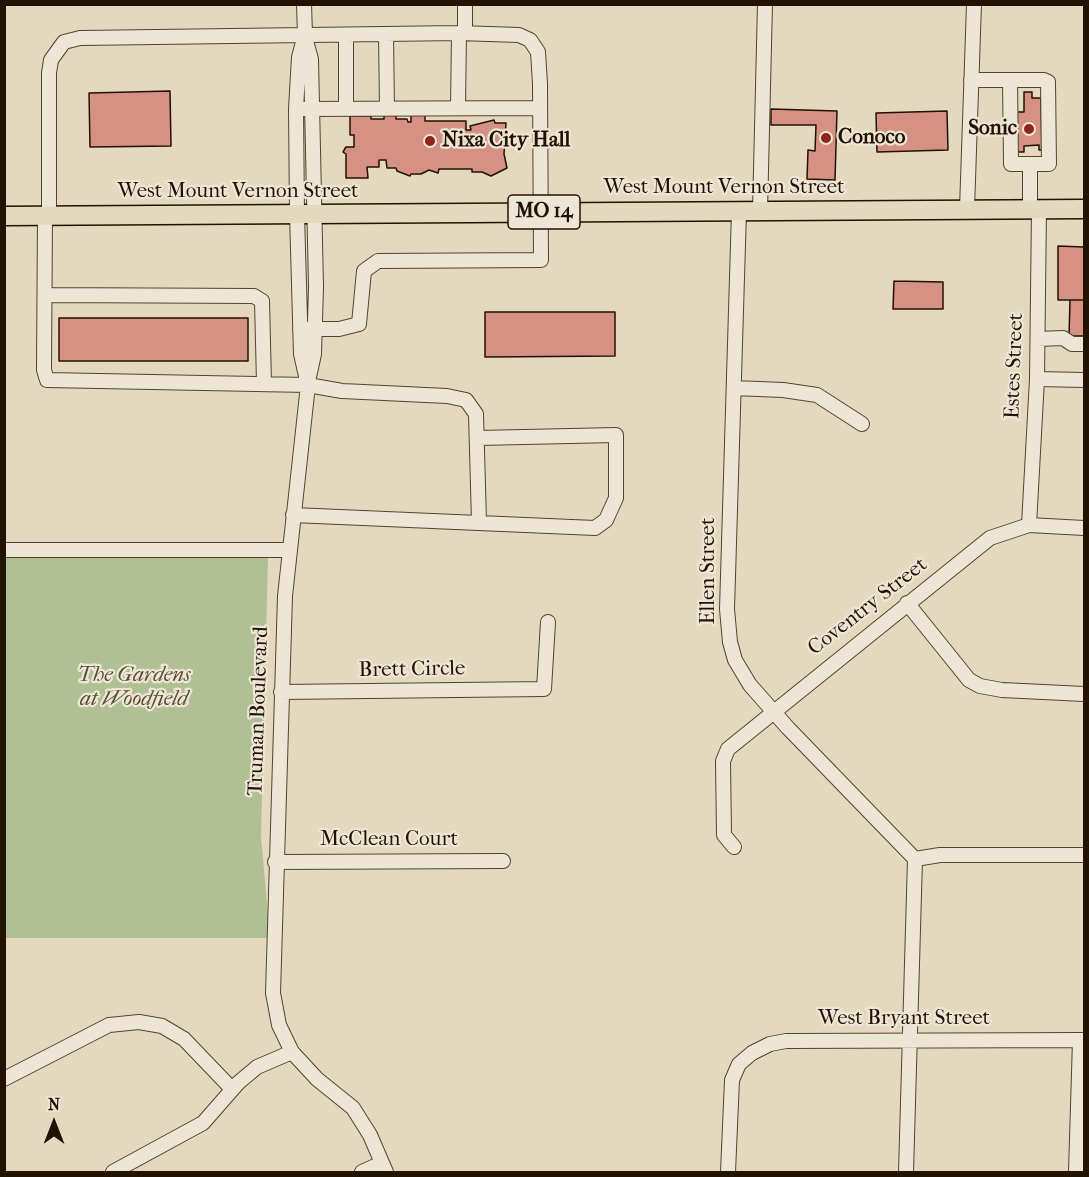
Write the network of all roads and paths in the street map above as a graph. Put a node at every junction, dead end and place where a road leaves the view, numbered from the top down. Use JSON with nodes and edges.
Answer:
{"nodes":[{"id":1,"x":304,"y":4,"type":"edge"},
{"id":2,"x":465,"y":4,"type":"edge"},
{"id":3,"x":765,"y":4,"type":"edge"},
{"id":4,"x":974,"y":4,"type":"edge"},
{"id":5,"x":462,"y":33,"type":"junction"},
{"id":6,"x":386,"y":34,"type":"junction"},
{"id":7,"x":305,"y":35,"type":"junction"},
{"id":8,"x":345,"y":35,"type":"junction"},
{"id":9,"x":971,"y":80,"type":"junction"},
{"id":10,"x":1010,"y":80,"type":"junction"},
{"id":11,"x":458,"y":108,"type":"junction"},
{"id":12,"x":540,"y":108,"type":"junction"},
{"id":13,"x":296,"y":109,"type":"junction"},
{"id":14,"x":312,"y":109,"type":"junction"},
{"id":15,"x":345,"y":109,"type":"junction"},
{"id":16,"x":387,"y":109,"type":"junction"},
{"id":17,"x":1030,"y":166,"type":"junction"},
{"id":18,"x":967,"y":209,"type":"junction"},
{"id":19,"x":1034,"y":209,"type":"junction"},
{"id":20,"x":1084,"y":209,"type":"edge"},
{"id":21,"x":739,"y":211,"type":"junction"},
{"id":22,"x":760,"y":211,"type":"junction"},
{"id":23,"x":541,"y":212,"type":"junction"},
{"id":24,"x":305,"y":214,"type":"junction"},
{"id":25,"x":4,"y":216,"type":"edge"},
{"id":26,"x":47,"y":216,"type":"junction"},
{"id":27,"x":45,"y":295,"type":"junction"},
{"id":28,"x":307,"y":329,"type":"junction"},
{"id":29,"x":1038,"y":339,"type":"junction"},
{"id":30,"x":1084,"y":344,"type":"edge"},
{"id":31,"x":1037,"y":379,"type":"junction"},
{"id":32,"x":1084,"y":380,"type":"edge"},
{"id":33,"x":264,"y":383,"type":"junction"},
{"id":34,"x":308,"y":385,"type":"junction"},
{"id":35,"x":734,"y":388,"type":"junction"},
{"id":36,"x":862,"y":424,"type":"dead end"},
{"id":37,"x":478,"y":438,"type":"junction"},
{"id":38,"x":293,"y":514,"type":"junction"},
{"id":39,"x":479,"y":522,"type":"junction"},
{"id":40,"x":1029,"y":525,"type":"junction"},
{"id":41,"x":1084,"y":528,"type":"edge"},
{"id":42,"x":4,"y":550,"type":"edge"},
{"id":43,"x":288,"y":550,"type":"junction"},
{"id":44,"x":907,"y":603,"type":"junction"},
{"id":45,"x":548,"y":622,"type":"dead end"},
{"id":46,"x":281,"y":692,"type":"junction"},
{"id":47,"x":1084,"y":694,"type":"edge"},
{"id":48,"x":773,"y":711,"type":"junction"},
{"id":49,"x":734,"y":848,"type":"dead end"},
{"id":50,"x":1084,"y":855,"type":"edge"},
{"id":51,"x":915,"y":859,"type":"junction"},
{"id":52,"x":503,"y":861,"type":"dead end"},
{"id":53,"x":275,"y":862,"type":"junction"},
{"id":54,"x":910,"y":1040,"type":"junction"},
{"id":55,"x":1082,"y":1040,"type":"edge"},
{"id":56,"x":292,"y":1052,"type":"junction"},
{"id":57,"x":4,"y":1079,"type":"edge"},
{"id":58,"x":232,"y":1089,"type":"junction"},
{"id":59,"x":384,"y":1168,"type":"edge"},
{"id":60,"x":113,"y":1173,"type":"edge"},
{"id":61,"x":362,"y":1173,"type":"edge"},
{"id":62,"x":728,"y":1173,"type":"edge"},
{"id":63,"x":906,"y":1173,"type":"edge"},
{"id":64,"x":1076,"y":1173,"type":"edge"}],
"edges":[{"from":1,"to":7,"type":"street"},
{"from":2,"to":5,"type":"street"},
{"from":3,"to":22,"type":"street"},
{"from":4,"to":9,"type":"street"},
{"from":5,"to":6,"type":"street"},
{"from":5,"to":11,"type":"street"},
{"from":5,"to":12,"type":"street"},
{"from":6,"to":8,"type":"street"},
{"from":6,"to":16,"type":"street"},
{"from":7,"to":8,"type":"street"},
{"from":7,"to":13,"type":"street"},
{"from":7,"to":14,"type":"street"},
{"from":7,"to":26,"type":"street"},
{"from":8,"to":15,"type":"street"},
{"from":9,"to":10,"type":"street"},
{"from":9,"to":18,"type":"street"},
{"from":10,"to":17,"type":"street"},
{"from":10,"to":17,"type":"street"},
{"from":11,"to":12,"type":"street"},
{"from":11,"to":16,"type":"street"},
{"from":12,"to":23,"type":"street"},
{"from":13,"to":14,"type":"street"},
{"from":13,"to":24,"type":"street"},
{"from":14,"to":15,"type":"street"},
{"from":14,"to":24,"type":"street"},
{"from":15,"to":16,"type":"street"},
{"from":17,"to":19,"type":"street","name":"Estes Street"},
{"from":18,"to":19,"type":"main road","name":"West Mount Vernon Street","number":"MO 14"},
{"from":18,"to":22,"type":"main road","name":"West Mount Vernon Street","number":"MO 14"},
{"from":19,"to":20,"type":"main road","name":"West Mount Vernon Street","number":"MO 14"},
{"from":19,"to":29,"type":"street","name":"Estes Street"},
{"from":21,"to":22,"type":"main road","name":"West Mount Vernon Street","number":"MO 14"},
{"from":21,"to":23,"type":"main road","name":"West Mount Vernon Street","number":"MO 14"},
{"from":21,"to":35,"type":"street","name":"Ellen Street"},
{"from":23,"to":24,"type":"main road","name":"West Mount Vernon Street","number":"MO 14"},
{"from":23,"to":28,"type":"street"},
{"from":24,"to":26,"type":"main road","name":"West Mount Vernon Street","number":"MO 14"},
{"from":24,"to":28,"type":"street","name":"Truman Boulevard"},
{"from":25,"to":26,"type":"main road","name":"West Mount Vernon Street","number":"MO 14"},
{"from":26,"to":27,"type":"street"},
{"from":27,"to":33,"type":"street"},
{"from":27,"to":33,"type":"street"},
{"from":28,"to":34,"type":"street","name":"Truman Boulevard"},
{"from":29,"to":30,"type":"street"},
{"from":29,"to":31,"type":"street","name":"Estes Street"},
{"from":31,"to":32,"type":"street"},
{"from":31,"to":40,"type":"street","name":"Estes Street"},
{"from":33,"to":34,"type":"street"},
{"from":34,"to":37,"type":"street"},
{"from":34,"to":38,"type":"street","name":"Truman Boulevard"},
{"from":35,"to":36,"type":"street"},
{"from":35,"to":48,"type":"street","name":"Ellen Street"},
{"from":37,"to":39,"type":"street"},
{"from":37,"to":39,"type":"street"},
{"from":38,"to":39,"type":"street"},
{"from":38,"to":43,"type":"street","name":"Truman Boulevard"},
{"from":40,"to":41,"type":"street","name":"Coventry Street"},
{"from":40,"to":44,"type":"street","name":"Coventry Street"},
{"from":42,"to":43,"type":"street"},
{"from":43,"to":46,"type":"street","name":"Truman Boulevard"},
{"from":44,"to":47,"type":"street"},
{"from":44,"to":48,"type":"street","name":"Coventry Street"},
{"from":45,"to":46,"type":"street","name":"Brett Circle"},
{"from":46,"to":53,"type":"street","name":"Truman Boulevard"},
{"from":48,"to":49,"type":"street","name":"Coventry Street"},
{"from":48,"to":51,"type":"street","name":"Ellen Street"},
{"from":50,"to":51,"type":"street"},
{"from":51,"to":54,"type":"street"},
{"from":52,"to":53,"type":"street","name":"McClean Court"},
{"from":53,"to":56,"type":"street","name":"Truman Boulevard"},
{"from":54,"to":55,"type":"street","name":"West Bryant Street"},
{"from":54,"to":62,"type":"street","name":"West Bryant Street"},
{"from":54,"to":63,"type":"street"},
{"from":55,"to":64,"type":"street"},
{"from":56,"to":58,"type":"street"},
{"from":56,"to":59,"type":"street","name":"Truman Boulevard"},
{"from":57,"to":58,"type":"street"},
{"from":58,"to":60,"type":"street"},
{"from":59,"to":61,"type":"street"}]}
